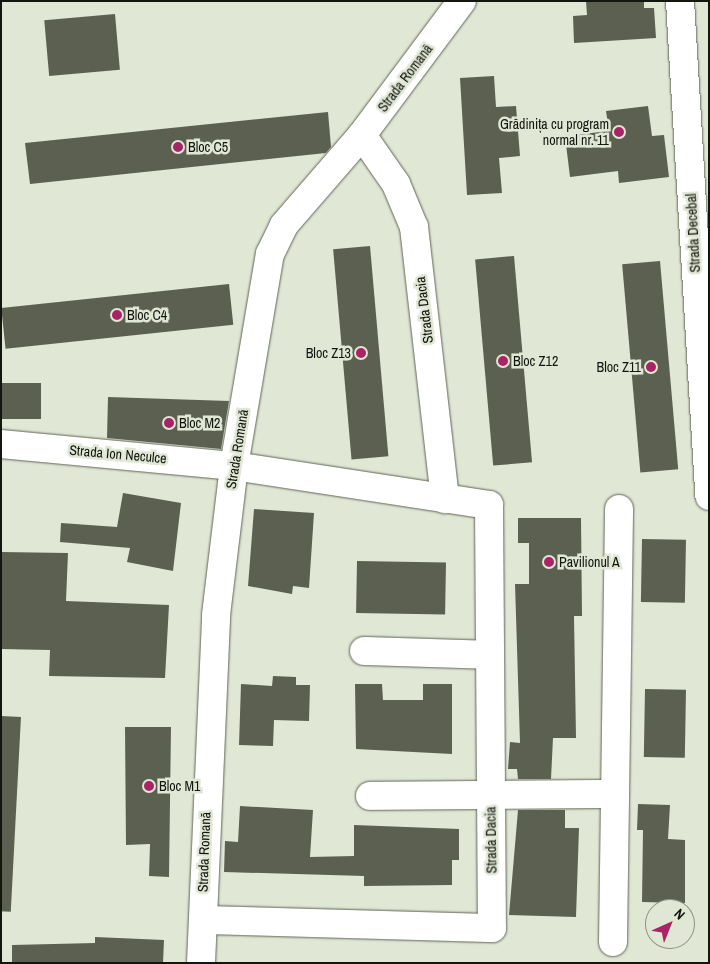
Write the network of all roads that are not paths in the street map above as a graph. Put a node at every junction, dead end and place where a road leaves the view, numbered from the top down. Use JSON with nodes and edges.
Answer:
{"nodes":[{"id":1,"x":462,"y":1,"type":"edge"},
{"id":2,"x":680,"y":1,"type":"edge"},
{"id":3,"x":697,"y":121,"type":"edge"},
{"id":4,"x":362,"y":135,"type":"junction"},
{"id":5,"x":706,"y":403,"type":"edge"},
{"id":6,"x":1,"y":444,"type":"edge"},
{"id":7,"x":234,"y":466,"type":"junction"},
{"id":8,"x":709,"y":496,"type":"edge"},
{"id":9,"x":445,"y":499,"type":"junction"},
{"id":10,"x":619,"y":509,"type":"dead end"},
{"id":11,"x":364,"y":652,"type":"dead end"},
{"id":12,"x":488,"y":655,"type":"junction"},
{"id":13,"x":615,"y":794,"type":"junction"},
{"id":14,"x":491,"y":795,"type":"junction"},
{"id":15,"x":370,"y":796,"type":"dead end"},
{"id":16,"x":202,"y":920,"type":"junction"},
{"id":17,"x":613,"y":942,"type":"dead end"},
{"id":18,"x":201,"y":963,"type":"edge"}],
"edges":[{"from":1,"to":4,"type":"street","name":"Strada Romană"},
{"from":2,"to":3,"type":"street","name":"Strada Decebal"},
{"from":3,"to":5,"type":"street","name":"Strada Decebal"},
{"from":4,"to":7,"type":"street","name":"Strada Romană"},
{"from":4,"to":9,"type":"street","name":"Strada Dacia"},
{"from":5,"to":8,"type":"street","name":"Strada Decebal"},
{"from":6,"to":7,"type":"street","name":"Strada Ion Neculce"},
{"from":7,"to":9,"type":"street","name":"Strada Dacia"},
{"from":7,"to":16,"type":"street","name":"Strada Romană"},
{"from":9,"to":12,"type":"street","name":"Strada Dacia"},
{"from":10,"to":13,"type":"street"},
{"from":11,"to":12,"type":"street"},
{"from":12,"to":14,"type":"street","name":"Strada Dacia"},
{"from":13,"to":14,"type":"street"},
{"from":13,"to":17,"type":"street"},
{"from":14,"to":15,"type":"street"},
{"from":14,"to":16,"type":"street","name":"Strada Dacia"},
{"from":16,"to":18,"type":"street","name":"Strada Romană"}]}
